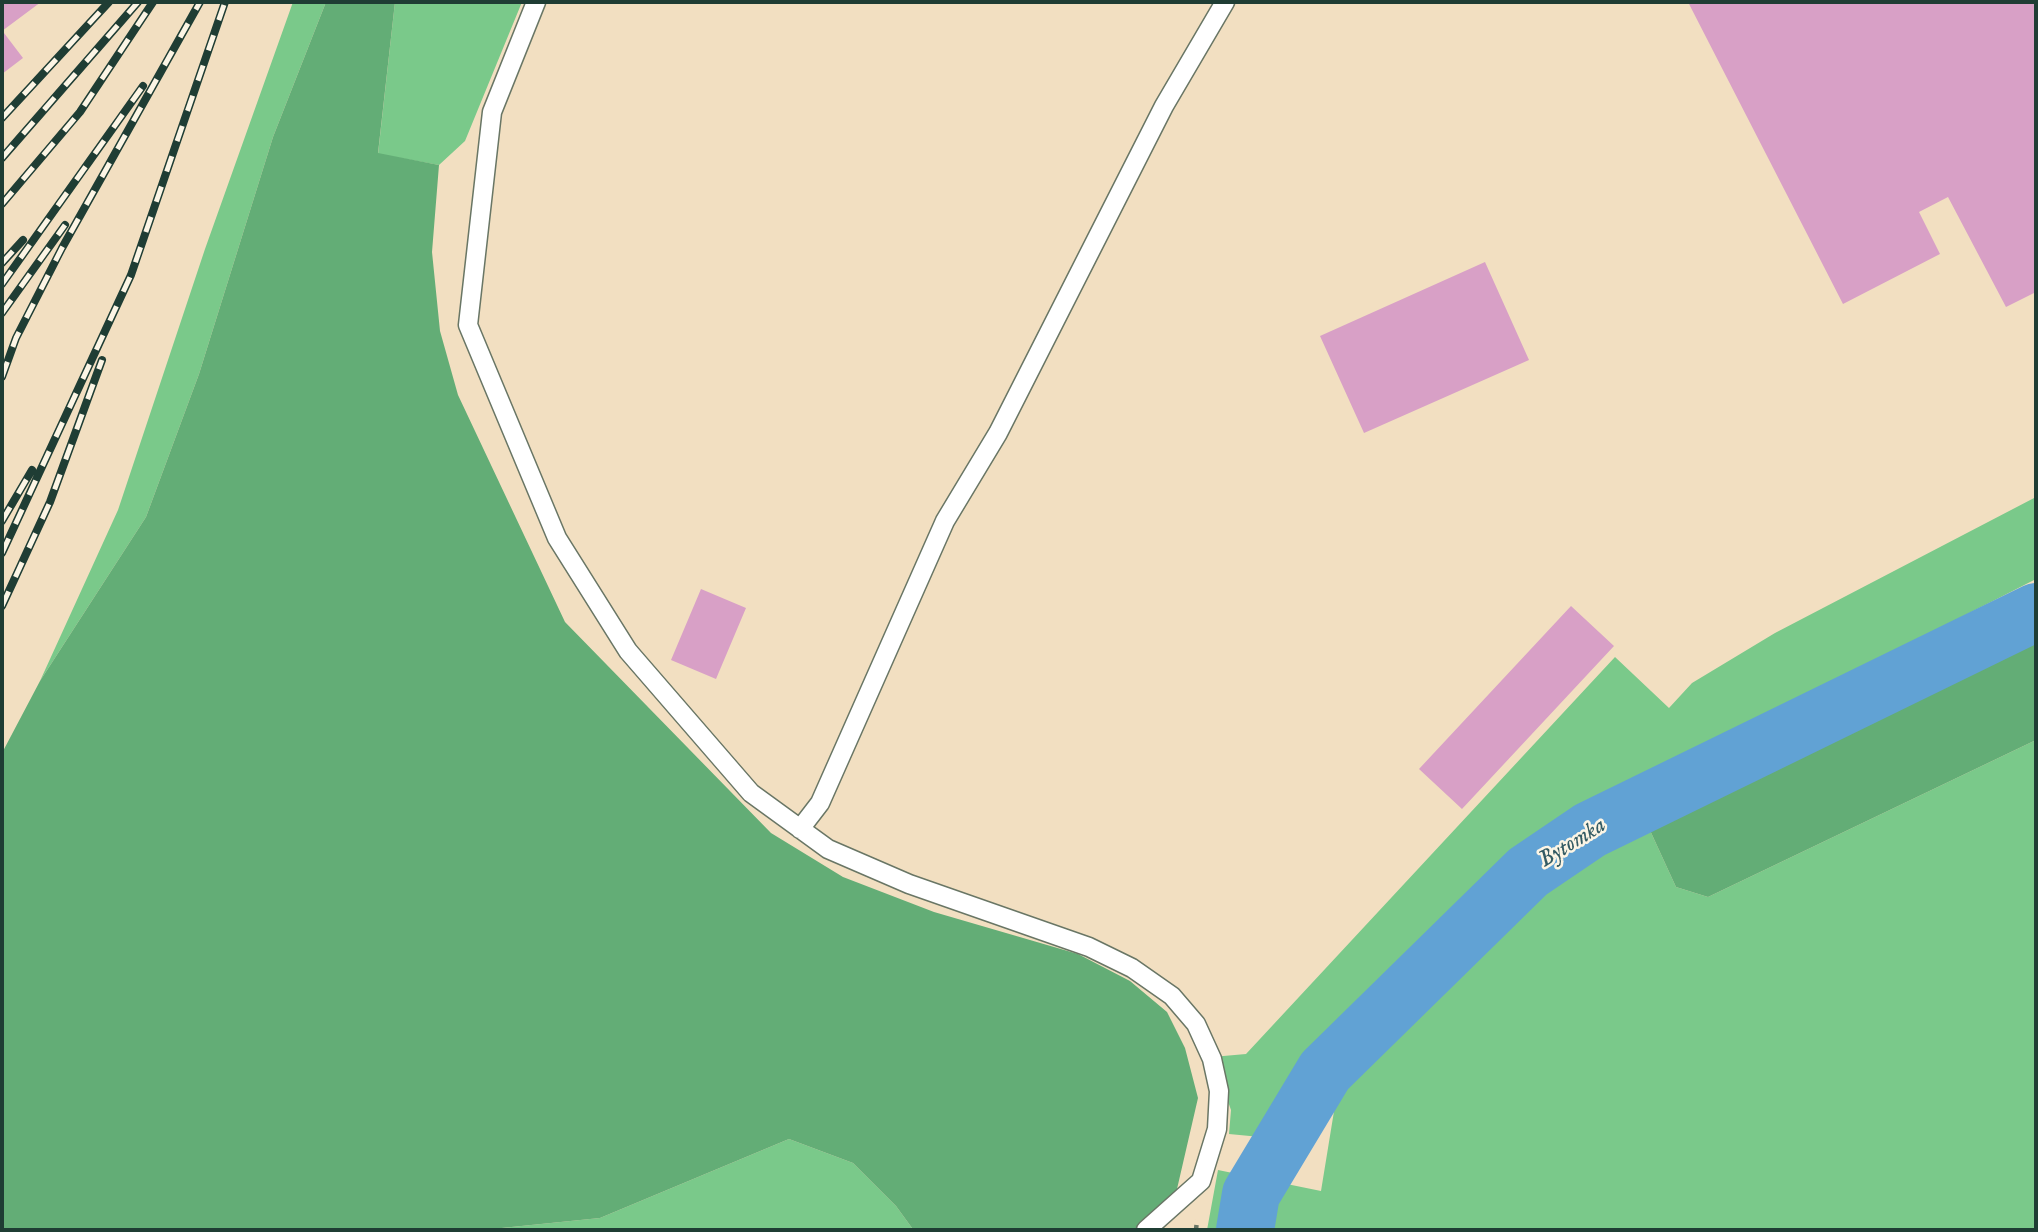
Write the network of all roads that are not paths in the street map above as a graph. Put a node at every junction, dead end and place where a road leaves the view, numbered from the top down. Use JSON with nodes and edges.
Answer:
{"nodes":[{"id":1,"x":536,"y":2,"type":"edge"},
{"id":2,"x":1224,"y":2,"type":"edge"},
{"id":3,"x":800,"y":829,"type":"junction"},
{"id":4,"x":1146,"y":1230,"type":"edge"}],
"edges":[{"from":1,"to":3,"type":"lane"},
{"from":2,"to":3,"type":"lane"},
{"from":3,"to":4,"type":"lane"}]}
